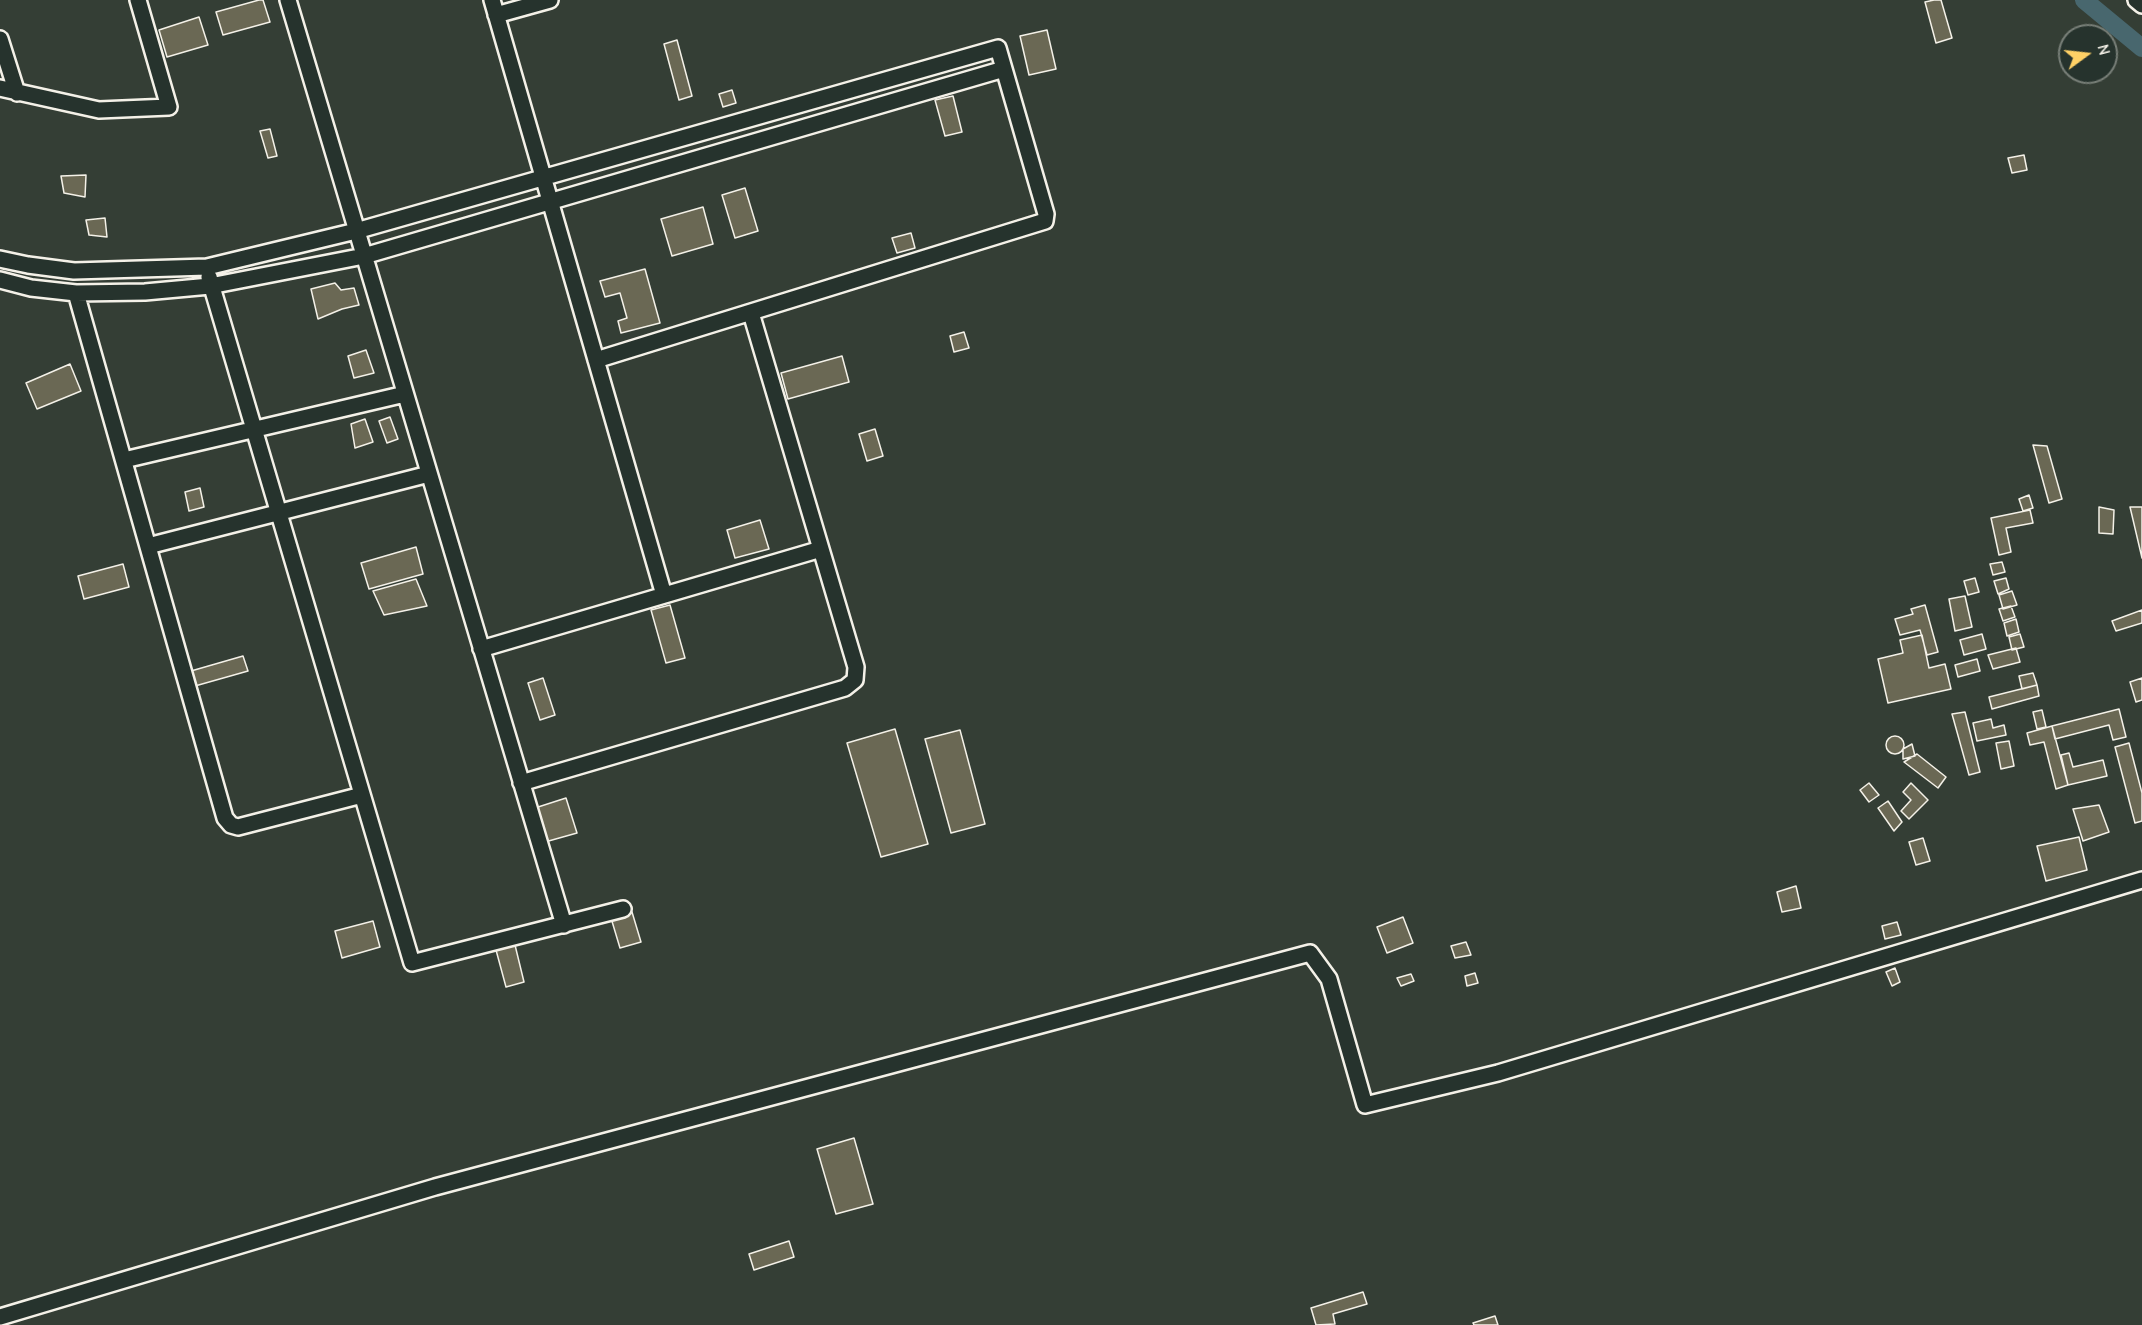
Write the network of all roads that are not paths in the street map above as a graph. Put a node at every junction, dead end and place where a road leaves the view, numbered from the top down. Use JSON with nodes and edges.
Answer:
{"nodes":[{"id":1,"x":138,"y":0,"type":"edge"},
{"id":2,"x":288,"y":0,"type":"edge"},
{"id":3,"x":550,"y":0,"type":"edge"},
{"id":4,"x":2136,"y":0,"type":"edge"},
{"id":5,"x":2142,"y":5,"type":"edge"},
{"id":6,"x":494,"y":7,"type":"edge"},
{"id":7,"x":0,"y":39,"type":"edge"},
{"id":8,"x":1004,"y":69,"type":"junction"},
{"id":9,"x":0,"y":88,"type":"edge"},
{"id":10,"x":17,"y":93,"type":"junction"},
{"id":11,"x":543,"y":177,"type":"junction"},
{"id":12,"x":550,"y":202,"type":"junction"},
{"id":13,"x":357,"y":231,"type":"junction"},
{"id":14,"x":364,"y":256,"type":"junction"},
{"id":15,"x":0,"y":259,"type":"edge"},
{"id":16,"x":207,"y":267,"type":"junction"},
{"id":17,"x":0,"y":280,"type":"edge"},
{"id":18,"x":210,"y":286,"type":"junction"},
{"id":19,"x":76,"y":293,"type":"junction"},
{"id":20,"x":751,"y":313,"type":"junction"},
{"id":21,"x":596,"y":360,"type":"junction"},
{"id":22,"x":405,"y":394,"type":"junction"},
{"id":23,"x":253,"y":430,"type":"junction"},
{"id":24,"x":124,"y":460,"type":"junction"},
{"id":25,"x":429,"y":474,"type":"junction"},
{"id":26,"x":278,"y":513,"type":"junction"},
{"id":27,"x":148,"y":546,"type":"junction"},
{"id":28,"x":821,"y":549,"type":"junction"},
{"id":29,"x":664,"y":595,"type":"junction"},
{"id":30,"x":481,"y":649,"type":"junction"},
{"id":31,"x":521,"y":783,"type":"junction"},
{"id":32,"x":362,"y":795,"type":"junction"},
{"id":33,"x":2142,"y":880,"type":"edge"},
{"id":34,"x":623,"y":909,"type":"dead end"},
{"id":35,"x":564,"y":925,"type":"junction"},
{"id":36,"x":0,"y":1317,"type":"edge"}],
"edges":[{"from":1,"to":10,"type":"street"},
{"from":2,"to":13,"type":"street"},
{"from":3,"to":6,"type":"street"},
{"from":4,"to":5,"type":"street"},
{"from":6,"to":11,"type":"street"},
{"from":7,"to":10,"type":"street"},
{"from":8,"to":11,"type":"street"},
{"from":8,"to":12,"type":"street"},
{"from":8,"to":20,"type":"street"},
{"from":9,"to":10,"type":"street"},
{"from":11,"to":12,"type":"street"},
{"from":11,"to":13,"type":"street"},
{"from":12,"to":14,"type":"street"},
{"from":12,"to":21,"type":"street"},
{"from":13,"to":14,"type":"street"},
{"from":13,"to":16,"type":"street"},
{"from":14,"to":18,"type":"street"},
{"from":14,"to":22,"type":"street"},
{"from":15,"to":16,"type":"street"},
{"from":16,"to":18,"type":"street"},
{"from":17,"to":19,"type":"street"},
{"from":18,"to":19,"type":"street"},
{"from":18,"to":23,"type":"street"},
{"from":19,"to":24,"type":"street"},
{"from":20,"to":21,"type":"street"},
{"from":20,"to":28,"type":"street"},
{"from":21,"to":29,"type":"street"},
{"from":22,"to":23,"type":"street"},
{"from":22,"to":25,"type":"street"},
{"from":23,"to":24,"type":"street"},
{"from":23,"to":26,"type":"street"},
{"from":24,"to":27,"type":"street"},
{"from":25,"to":26,"type":"street"},
{"from":25,"to":30,"type":"street"},
{"from":26,"to":27,"type":"street"},
{"from":26,"to":32,"type":"street"},
{"from":27,"to":32,"type":"street"},
{"from":28,"to":29,"type":"street"},
{"from":28,"to":31,"type":"street"},
{"from":29,"to":30,"type":"street"},
{"from":30,"to":31,"type":"street"},
{"from":31,"to":35,"type":"street"},
{"from":32,"to":35,"type":"street"},
{"from":33,"to":36,"type":"street"},
{"from":34,"to":35,"type":"street"}]}
